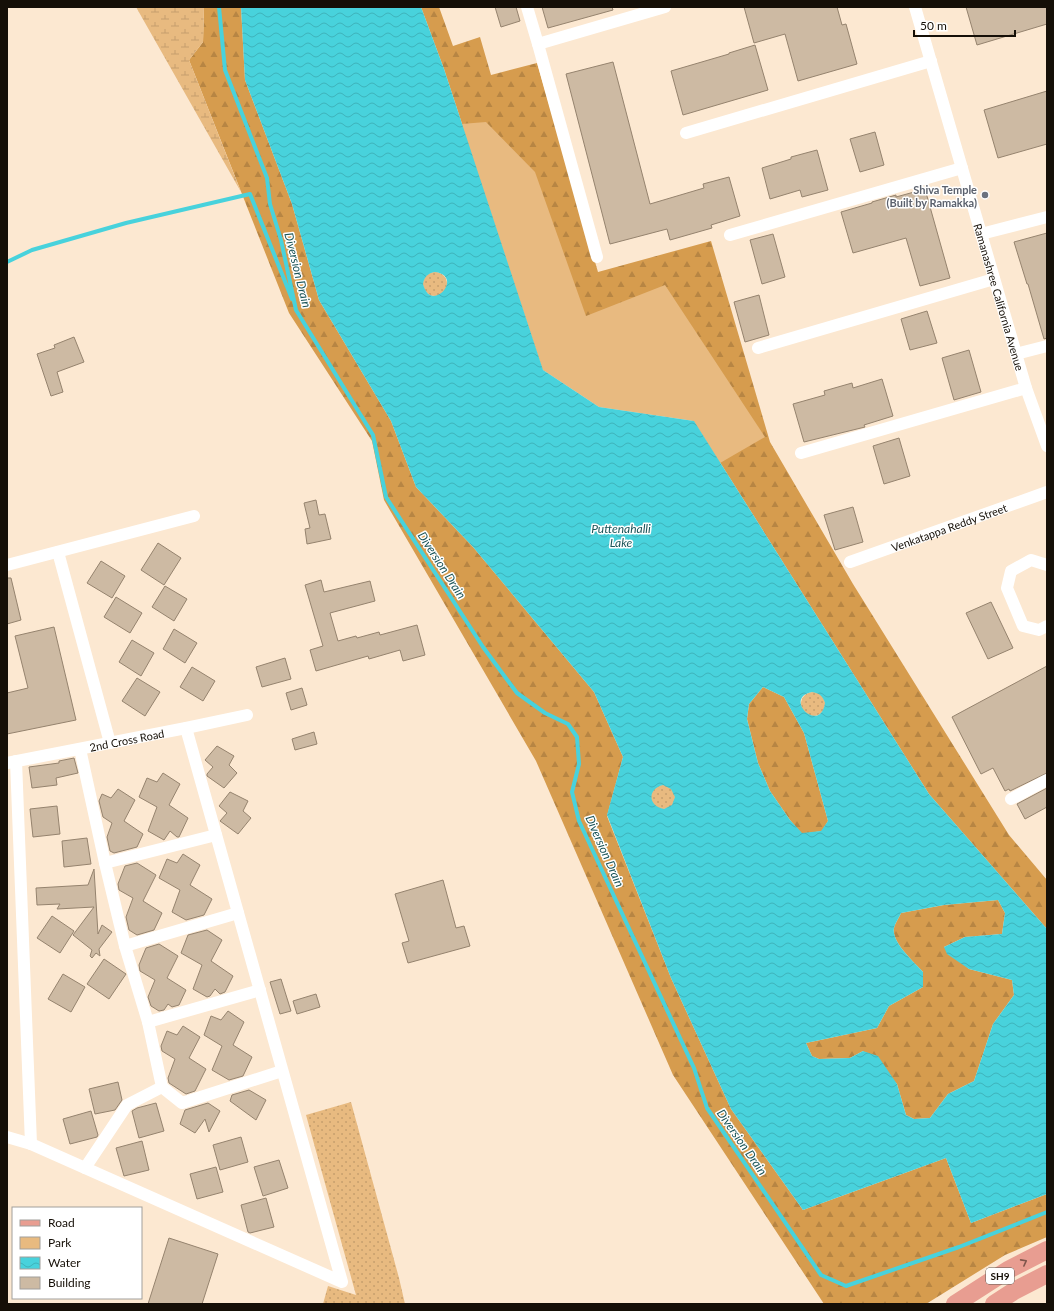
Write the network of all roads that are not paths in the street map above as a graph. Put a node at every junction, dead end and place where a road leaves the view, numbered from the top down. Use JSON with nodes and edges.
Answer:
{"nodes":[{"id":1,"x":527,"y":7,"type":"edge"},
{"id":2,"x":665,"y":7,"type":"edge"},
{"id":3,"x":916,"y":7,"type":"edge"},
{"id":4,"x":538,"y":44,"type":"junction"},
{"id":5,"x":931,"y":61,"type":"junction"},
{"id":6,"x":686,"y":133,"type":"dead end"},
{"id":7,"x":962,"y":168,"type":"junction"},
{"id":8,"x":1047,"y":217,"type":"edge"},
{"id":9,"x":981,"y":234,"type":"junction"},
{"id":10,"x":730,"y":235,"type":"dead end"},
{"id":11,"x":597,"y":257,"type":"dead end"},
{"id":12,"x":994,"y":279,"type":"junction"},
{"id":13,"x":1047,"y":346,"type":"edge"},
{"id":14,"x":758,"y":348,"type":"dead end"},
{"id":15,"x":1016,"y":354,"type":"junction"},
{"id":16,"x":1026,"y":388,"type":"junction"},
{"id":17,"x":1047,"y":446,"type":"edge"},
{"id":18,"x":801,"y":453,"type":"dead end"},
{"id":19,"x":1047,"y":492,"type":"edge"},
{"id":20,"x":194,"y":516,"type":"dead end"},
{"id":21,"x":58,"y":552,"type":"junction"},
{"id":22,"x":850,"y":562,"type":"dead end"},
{"id":23,"x":7,"y":565,"type":"edge"},
{"id":24,"x":1047,"y":565,"type":"edge"},
{"id":25,"x":1047,"y":626,"type":"edge"},
{"id":26,"x":246,"y":715,"type":"dead end"},
{"id":27,"x":186,"y":728,"type":"junction"},
{"id":28,"x":110,"y":743,"type":"junction"},
{"id":29,"x":80,"y":749,"type":"junction"},
{"id":30,"x":11,"y":762,"type":"edge"},
{"id":31,"x":1047,"y":780,"type":"edge"},
{"id":32,"x":1011,"y":799,"type":"dead end"},
{"id":33,"x":216,"y":835,"type":"junction"},
{"id":34,"x":105,"y":863,"type":"junction"},
{"id":35,"x":238,"y":913,"type":"junction"},
{"id":36,"x":125,"y":946,"type":"junction"},
{"id":37,"x":260,"y":990,"type":"junction"},
{"id":38,"x":148,"y":1022,"type":"junction"},
{"id":39,"x":282,"y":1070,"type":"junction"},
{"id":40,"x":162,"y":1087,"type":"junction"},
{"id":41,"x":7,"y":1137,"type":"edge"},
{"id":42,"x":31,"y":1144,"type":"junction"},
{"id":43,"x":85,"y":1168,"type":"junction"},
{"id":44,"x":1047,"y":1250,"type":"edge"},
{"id":45,"x":1047,"y":1274,"type":"edge"},
{"id":46,"x":955,"y":1304,"type":"edge"},
{"id":47,"x":994,"y":1304,"type":"edge"}],
"edges":[{"from":1,"to":4,"type":"street"},
{"from":2,"to":4,"type":"street"},
{"from":3,"to":5,"type":"street","name":"Ramanashree California Avenue"},
{"from":4,"to":11,"type":"street"},
{"from":5,"to":6,"type":"street"},
{"from":5,"to":7,"type":"street","name":"Ramanashree California Avenue"},
{"from":7,"to":9,"type":"street","name":"Ramanashree California Avenue"},
{"from":7,"to":10,"type":"street"},
{"from":8,"to":9,"type":"street"},
{"from":9,"to":12,"type":"street","name":"Ramanashree California Avenue"},
{"from":12,"to":14,"type":"street"},
{"from":12,"to":15,"type":"street","name":"Ramanashree California Avenue"},
{"from":13,"to":15,"type":"street"},
{"from":15,"to":16,"type":"street","name":"Ramanashree California Avenue"},
{"from":16,"to":17,"type":"street","name":"Ramanashree California Avenue"},
{"from":16,"to":18,"type":"street"},
{"from":19,"to":22,"type":"street","name":"Venkatappa Reddy Street"},
{"from":20,"to":21,"type":"street"},
{"from":21,"to":23,"type":"street"},
{"from":21,"to":28,"type":"street"},
{"from":24,"to":25,"type":"street"},
{"from":26,"to":27,"type":"street","name":"2nd Cross Road"},
{"from":27,"to":28,"type":"street","name":"2nd Cross Road"},
{"from":27,"to":33,"type":"street"},
{"from":28,"to":29,"type":"street","name":"2nd Cross Road"},
{"from":29,"to":30,"type":"street","name":"2nd Cross Road"},
{"from":29,"to":34,"type":"street"},
{"from":30,"to":42,"type":"street"},
{"from":31,"to":32,"type":"street"},
{"from":33,"to":34,"type":"street"},
{"from":33,"to":35,"type":"street"},
{"from":34,"to":36,"type":"street"},
{"from":35,"to":36,"type":"street"},
{"from":35,"to":37,"type":"street"},
{"from":36,"to":38,"type":"street"},
{"from":37,"to":38,"type":"street"},
{"from":37,"to":39,"type":"street"},
{"from":38,"to":40,"type":"street"},
{"from":39,"to":40,"type":"street"},
{"from":39,"to":43,"type":"street"},
{"from":40,"to":43,"type":"street"},
{"from":41,"to":42,"type":"street"},
{"from":42,"to":43,"type":"street"},
{"from":46,"to":44,"type":"main road","number":"SH9","one_way":true},
{"from":45,"to":47,"type":"main road","number":"SH9"}]}
